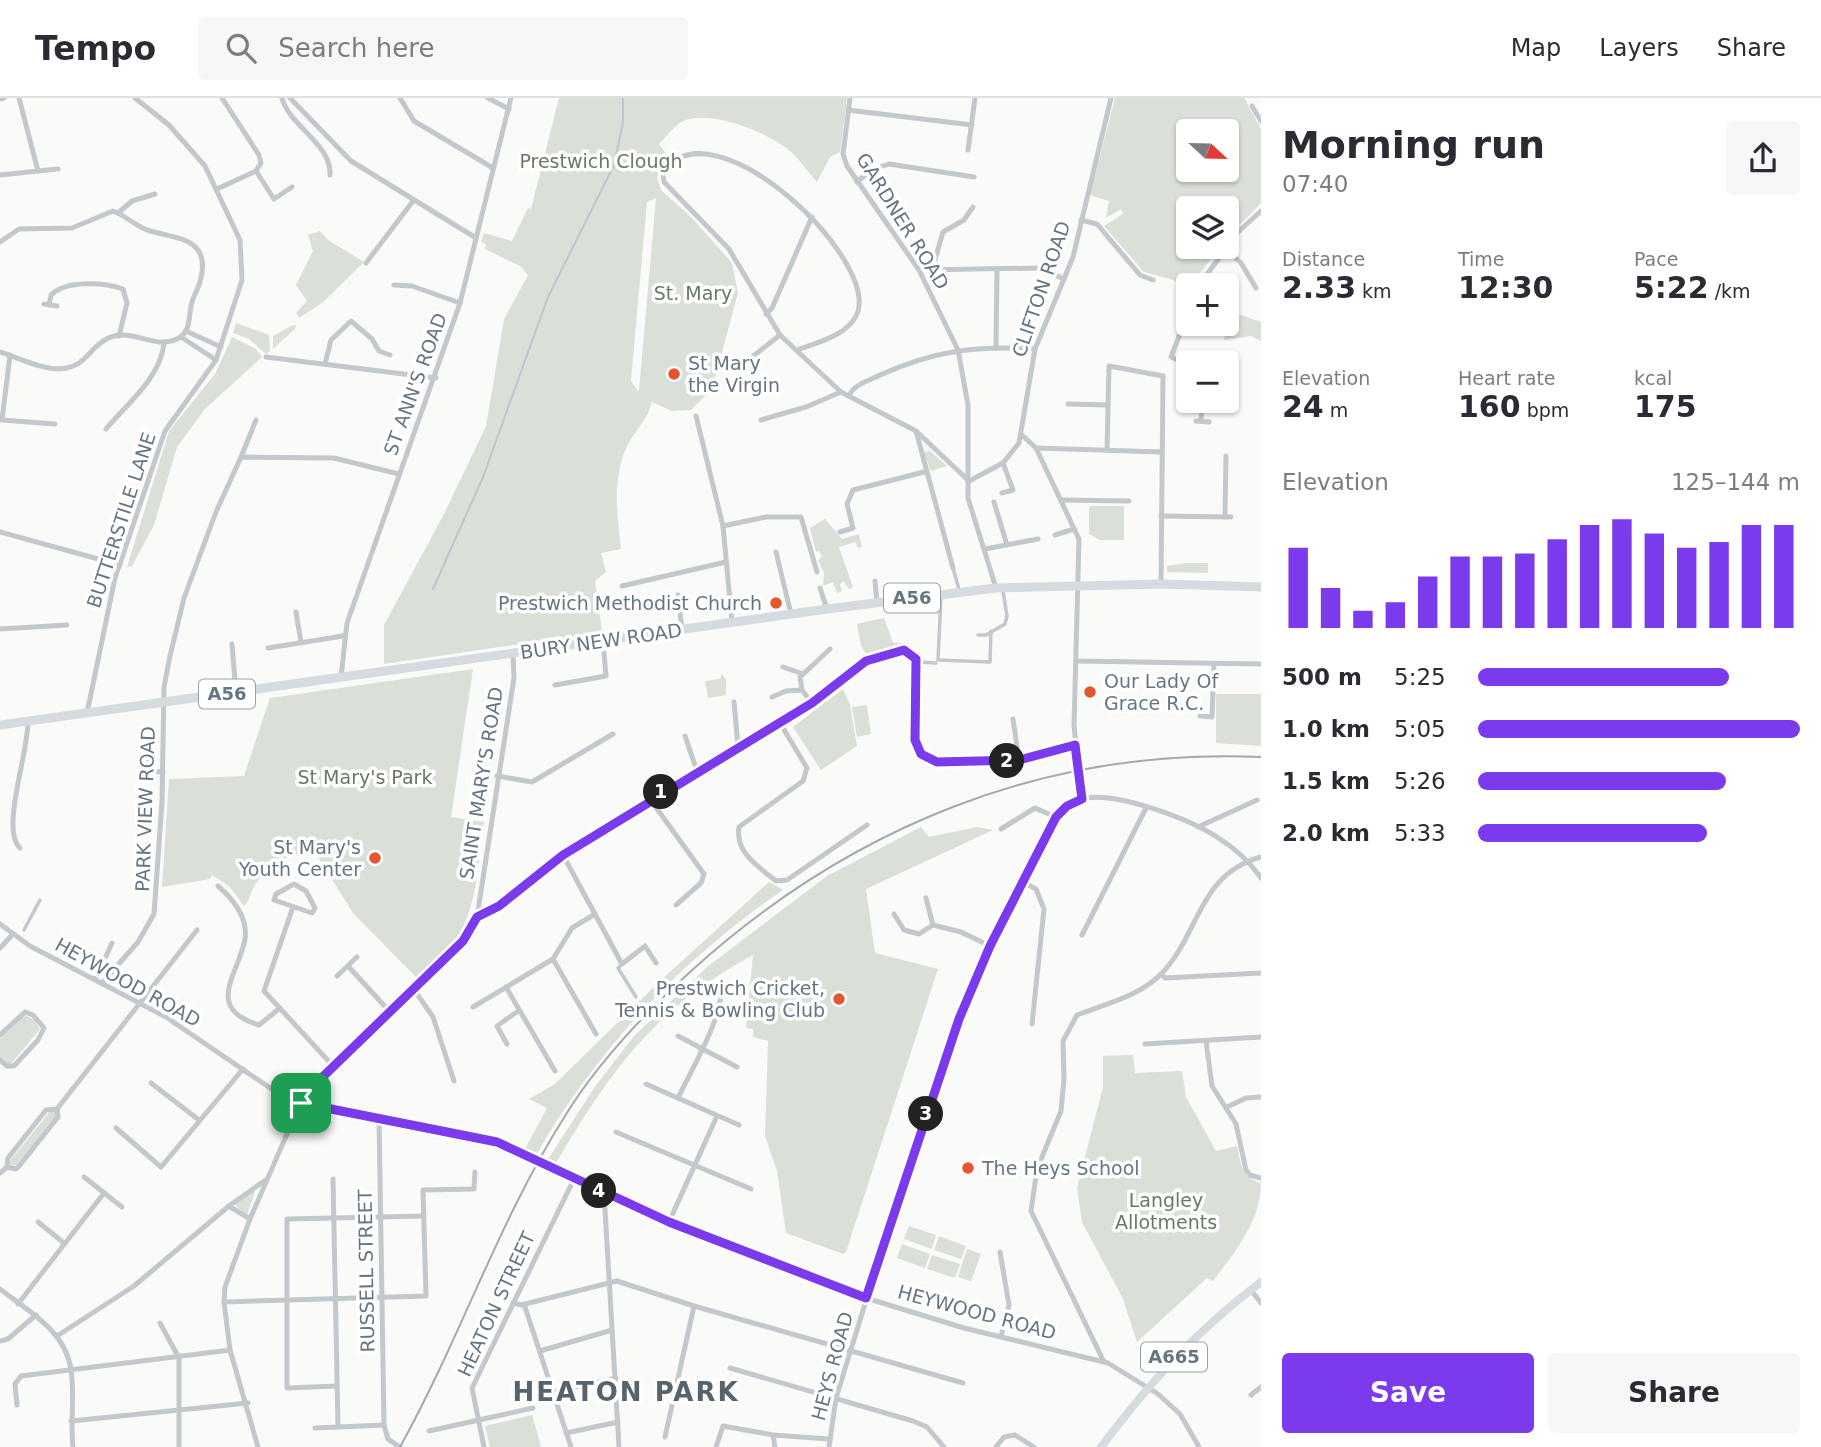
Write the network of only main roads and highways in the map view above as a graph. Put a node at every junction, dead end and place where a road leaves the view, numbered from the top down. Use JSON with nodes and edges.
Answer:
{"nodes":[{"id":1,"x":1261,"y":581,"type":"edge"},
{"id":2,"x":1204,"y":585,"type":"junction"},
{"id":3,"x":1261,"y":587,"type":"edge"},
{"id":4,"x":0,"y":725,"type":"edge"},
{"id":5,"x":1261,"y":1282,"type":"edge"},
{"id":6,"x":1101,"y":1447,"type":"edge"}],
"edges":[{"from":1,"to":2,"type":"highway","name":"BURY NEW ROAD","number":"A56"},
{"from":2,"to":3,"type":"highway","name":"BURY NEW ROAD","number":"A56"},
{"from":2,"to":4,"type":"highway","name":"BURY NEW ROAD","number":"A56"},
{"from":5,"to":6,"type":"main road","number":"A665"}]}
